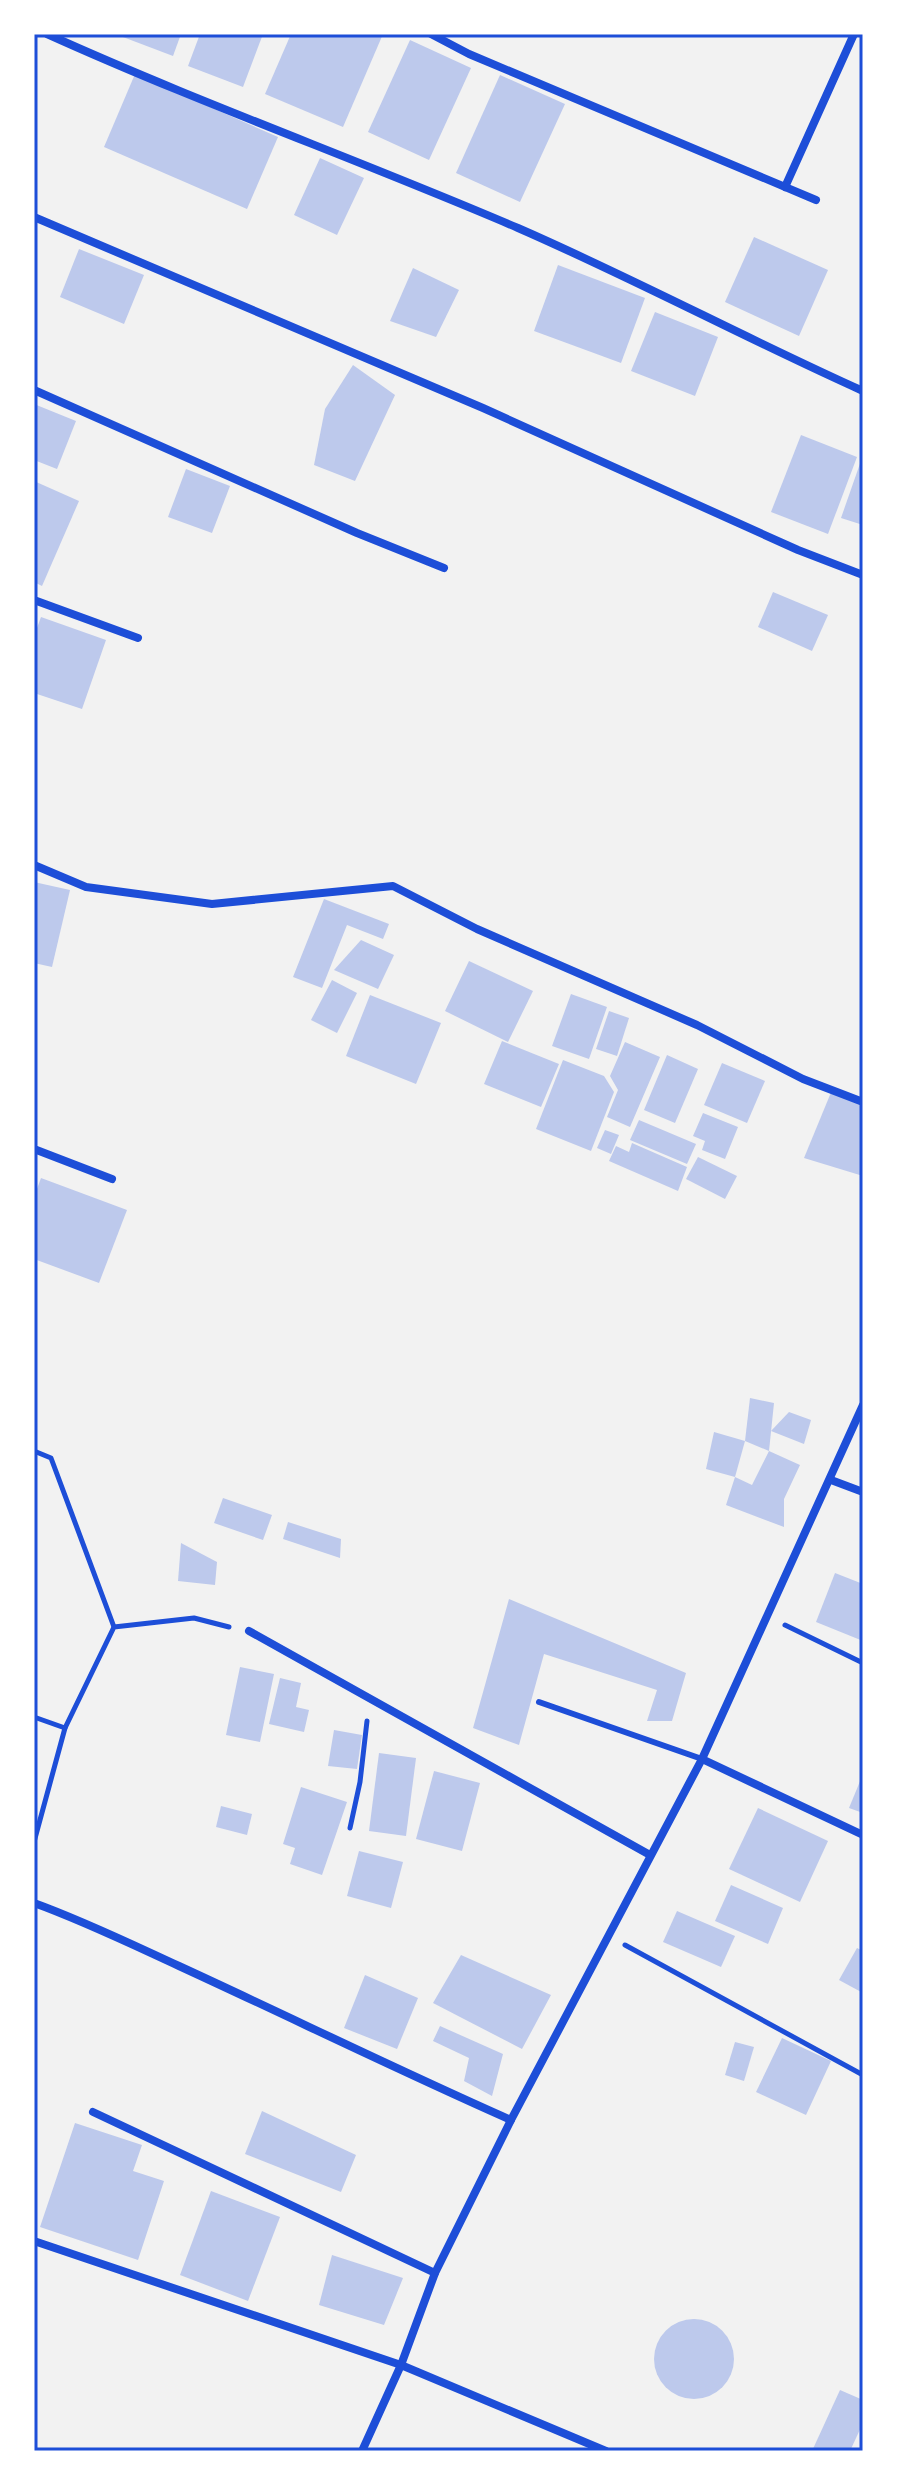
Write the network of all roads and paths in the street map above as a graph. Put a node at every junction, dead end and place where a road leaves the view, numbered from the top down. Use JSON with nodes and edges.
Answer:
{"nodes":[{"id":1,"x":47,"y":34,"type":"edge"},
{"id":2,"x":431,"y":34,"type":"edge"},
{"id":3,"x":854,"y":34,"type":"edge"},
{"id":4,"x":785,"y":187,"type":"junction"},
{"id":5,"x":816,"y":200,"type":"dead end"},
{"id":6,"x":34,"y":217,"type":"edge"},
{"id":7,"x":34,"y":390,"type":"edge"},
{"id":8,"x":863,"y":391,"type":"edge"},
{"id":9,"x":444,"y":568,"type":"dead end"},
{"id":10,"x":863,"y":575,"type":"edge"},
{"id":11,"x":34,"y":600,"type":"edge"},
{"id":12,"x":138,"y":638,"type":"dead end"},
{"id":13,"x":34,"y":865,"type":"edge"},
{"id":14,"x":863,"y":1102,"type":"edge"},
{"id":15,"x":34,"y":1149,"type":"edge"},
{"id":16,"x":112,"y":1179,"type":"dead end"},
{"id":17,"x":863,"y":1405,"type":"edge"},
{"id":18,"x":34,"y":1451,"type":"edge"},
{"id":19,"x":831,"y":1480,"type":"junction"},
{"id":20,"x":863,"y":1492,"type":"edge"},
{"id":21,"x":767,"y":1617,"type":"junction"},
{"id":22,"x":114,"y":1627,"type":"junction"},
{"id":23,"x":249,"y":1631,"type":"joint"},
{"id":24,"x":863,"y":1663,"type":"edge"},
{"id":25,"x":372,"y":1700,"type":"junction"},
{"id":26,"x":539,"y":1702,"type":"dead end"},
{"id":27,"x":34,"y":1717,"type":"edge"},
{"id":28,"x":65,"y":1728,"type":"junction"},
{"id":29,"x":702,"y":1759,"type":"junction"},
{"id":30,"x":350,"y":1828,"type":"dead end"},
{"id":31,"x":863,"y":1835,"type":"edge"},
{"id":32,"x":34,"y":1842,"type":"edge"},
{"id":33,"x":650,"y":1855,"type":"junction"},
{"id":34,"x":34,"y":1903,"type":"edge"},
{"id":35,"x":608,"y":1936,"type":"junction"},
{"id":36,"x":863,"y":2075,"type":"edge"},
{"id":37,"x":93,"y":2112,"type":"dead end"},
{"id":38,"x":511,"y":2120,"type":"junction"},
{"id":39,"x":34,"y":2241,"type":"edge"},
{"id":40,"x":435,"y":2273,"type":"junction"},
{"id":41,"x":401,"y":2365,"type":"junction"},
{"id":42,"x":362,"y":2451,"type":"edge"},
{"id":43,"x":606,"y":2451,"type":"edge"}],
"edges":[{"from":1,"to":8,"type":"street"},
{"from":2,"to":4,"type":"street"},
{"from":3,"to":4,"type":"street"},
{"from":4,"to":5,"type":"street"},
{"from":6,"to":10,"type":"street"},
{"from":7,"to":9,"type":"street"},
{"from":11,"to":12,"type":"street"},
{"from":13,"to":14,"type":"street"},
{"from":15,"to":16,"type":"street"},
{"from":17,"to":19,"type":"street"},
{"from":18,"to":22,"type":"path"},
{"from":19,"to":20,"type":"street"},
{"from":19,"to":21,"type":"street"},
{"from":21,"to":24,"type":"path"},
{"from":21,"to":29,"type":"street"},
{"from":22,"to":23,"type":"path"},
{"from":22,"to":28,"type":"path"},
{"from":23,"to":25,"type":"street"},
{"from":25,"to":30,"type":"path"},
{"from":25,"to":33,"type":"street"},
{"from":26,"to":29,"type":"lane"},
{"from":27,"to":28,"type":"path"},
{"from":28,"to":32,"type":"path"},
{"from":29,"to":31,"type":"street"},
{"from":29,"to":33,"type":"street"},
{"from":33,"to":35,"type":"street"},
{"from":34,"to":38,"type":"street"},
{"from":35,"to":36,"type":"path"},
{"from":35,"to":38,"type":"street"},
{"from":37,"to":40,"type":"street"},
{"from":38,"to":40,"type":"street"},
{"from":39,"to":41,"type":"street"},
{"from":40,"to":41,"type":"street"},
{"from":41,"to":42,"type":"street"},
{"from":41,"to":43,"type":"street"}]}
